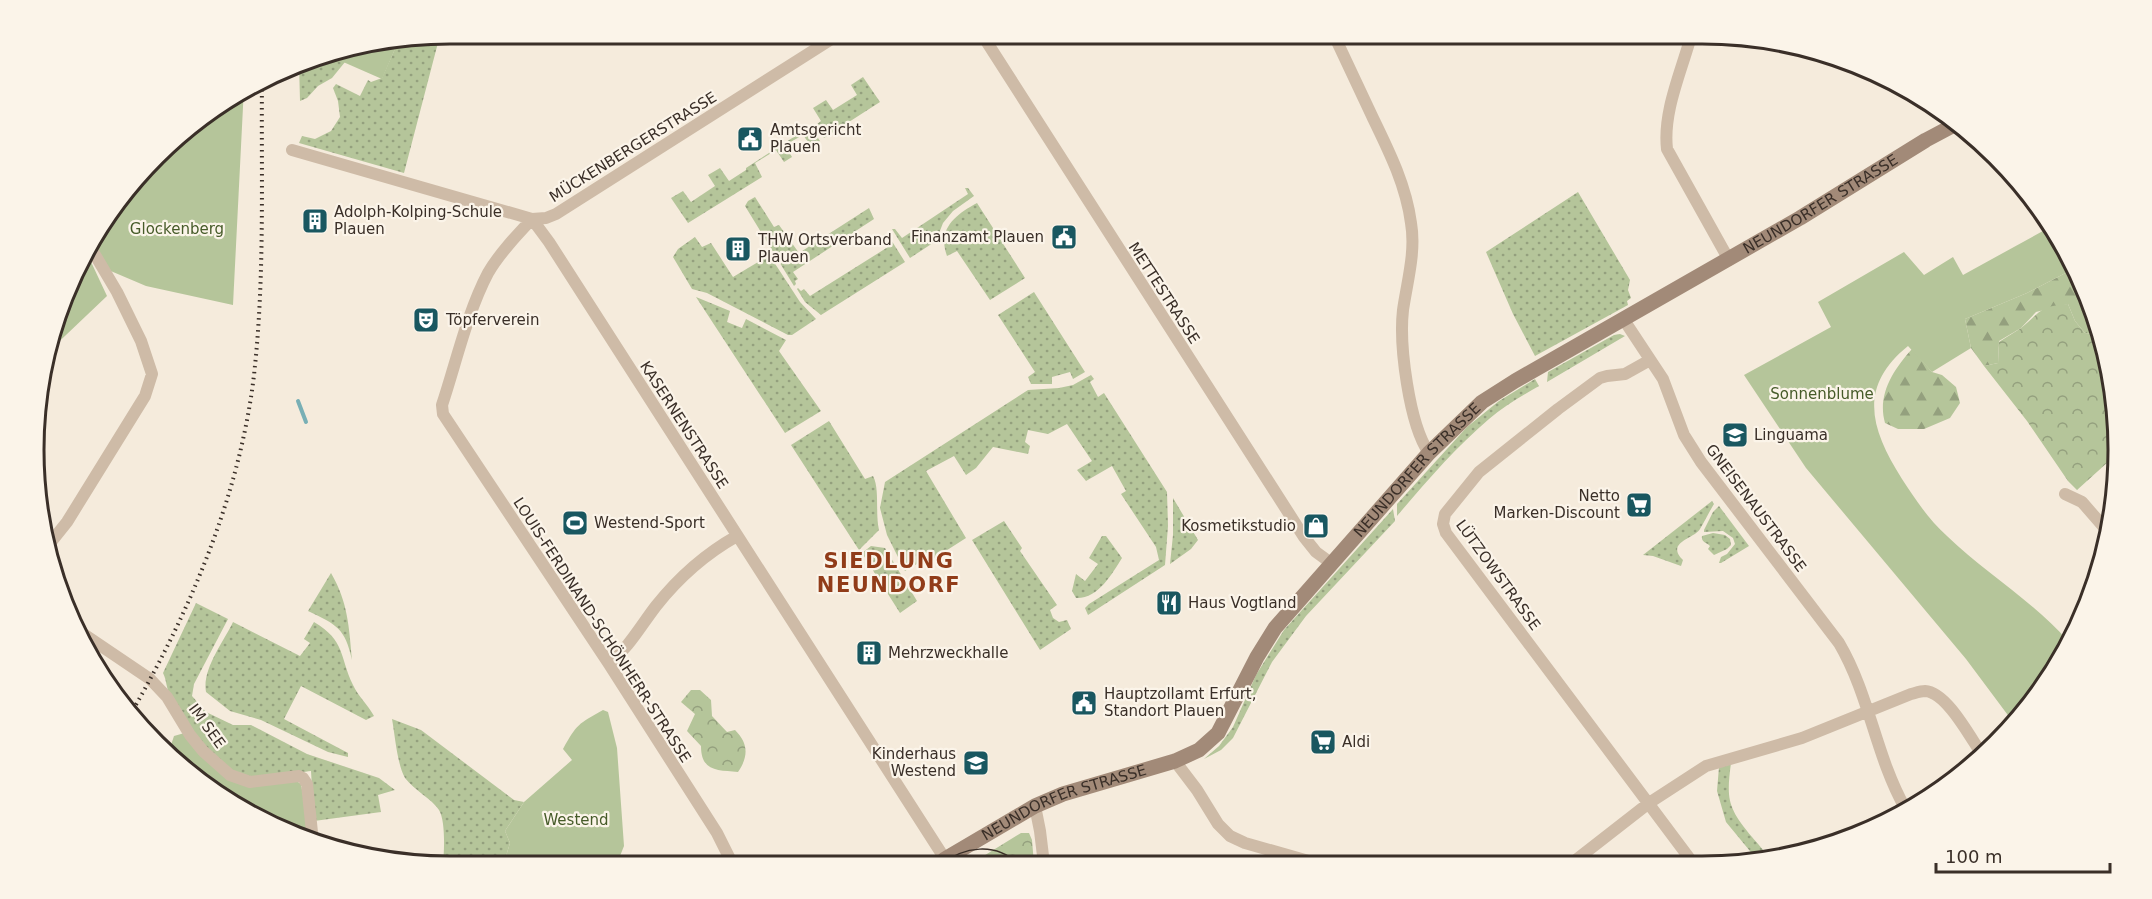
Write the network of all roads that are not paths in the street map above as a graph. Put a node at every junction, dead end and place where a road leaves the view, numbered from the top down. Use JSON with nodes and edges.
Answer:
{"nodes":[{"id":1,"x":824,"y":44,"type":"edge"},
{"id":2,"x":988,"y":44,"type":"edge"},
{"id":3,"x":1338,"y":44,"type":"edge"},
{"id":4,"x":1689,"y":44,"type":"edge"},
{"id":5,"x":1950,"y":127,"type":"edge"},
{"id":6,"x":292,"y":150,"type":"dead end"},
{"id":7,"x":532,"y":219,"type":"junction"},
{"id":8,"x":94,"y":253,"type":"edge"},
{"id":9,"x":1729,"y":260,"type":"junction"},
{"id":10,"x":1624,"y":320,"type":"junction"},
{"id":11,"x":1650,"y":360,"type":"junction"},
{"id":12,"x":1429,"y":453,"type":"junction"},
{"id":13,"x":2065,"y":494,"type":"dead end"},
{"id":14,"x":2102,"y":525,"type":"edge"},
{"id":15,"x":737,"y":536,"type":"junction"},
{"id":16,"x":53,"y":540,"type":"edge"},
{"id":17,"x":1330,"y":563,"type":"junction"},
{"id":18,"x":91,"y":639,"type":"edge"},
{"id":19,"x":609,"y":664,"type":"junction"},
{"id":20,"x":1869,"y":711,"type":"junction"},
{"id":21,"x":1978,"y":748,"type":"edge"},
{"id":22,"x":1175,"y":761,"type":"junction"},
{"id":23,"x":1649,"y":803,"type":"junction"},
{"id":24,"x":1902,"y":803,"type":"edge"},
{"id":25,"x":1035,"y":806,"type":"junction"},
{"id":26,"x":312,"y":831,"type":"edge"},
{"id":27,"x":728,"y":856,"type":"edge"},
{"id":28,"x":938,"y":856,"type":"edge"},
{"id":29,"x":952,"y":856,"type":"edge"},
{"id":30,"x":1043,"y":856,"type":"edge"},
{"id":31,"x":1291,"y":856,"type":"edge"},
{"id":32,"x":1581,"y":856,"type":"edge"},
{"id":33,"x":1689,"y":856,"type":"edge"}],
"edges":[{"from":1,"to":7,"type":"street","name":"MÜCKENBERGERSTRASSE"},
{"from":2,"to":17,"type":"street","name":"METTESTRASSE"},
{"from":3,"to":12,"type":"street"},
{"from":4,"to":9,"type":"street"},
{"from":5,"to":9,"type":"street","name":"NEUNDORFER STRASSE"},
{"from":6,"to":7,"type":"street"},
{"from":7,"to":15,"type":"street","name":"KASERNENSTRASSE"},
{"from":7,"to":19,"type":"street","name":"LOUIS-FERDINAND-SCHÖNHERR-STRASSE"},
{"from":8,"to":16,"type":"street"},
{"from":9,"to":10,"type":"street","name":"NEUNDORFER STRASSE"},
{"from":10,"to":11,"type":"street","name":"GNEISENAUSTRASSE"},
{"from":10,"to":12,"type":"street","name":"NEUNDORFER STRASSE"},
{"from":11,"to":20,"type":"street","name":"GNEISENAUSTRASSE"},
{"from":11,"to":23,"type":"street","name":"LÜTZOWSTRASSE"},
{"from":12,"to":17,"type":"street","name":"NEUNDORFER STRASSE"},
{"from":13,"to":14,"type":"street"},
{"from":15,"to":19,"type":"street"},
{"from":15,"to":28,"type":"street","name":"KASERNENSTRASSE"},
{"from":17,"to":22,"type":"street","name":"NEUNDORFER STRASSE"},
{"from":18,"to":26,"type":"street","name":"IM SEE"},
{"from":19,"to":27,"type":"street","name":"LOUIS-FERDINAND-SCHÖNHERR-STRASSE"},
{"from":20,"to":21,"type":"street"},
{"from":20,"to":23,"type":"street"},
{"from":20,"to":24,"type":"street","name":"GNEISENAUSTRASSE"},
{"from":22,"to":25,"type":"street","name":"NEUNDORFER STRASSE"},
{"from":22,"to":31,"type":"street"},
{"from":23,"to":32,"type":"street"},
{"from":23,"to":33,"type":"street","name":"LÜTZOWSTRASSE"},
{"from":25,"to":29,"type":"street","name":"NEUNDORFER STRASSE"},
{"from":25,"to":30,"type":"street"}]}
